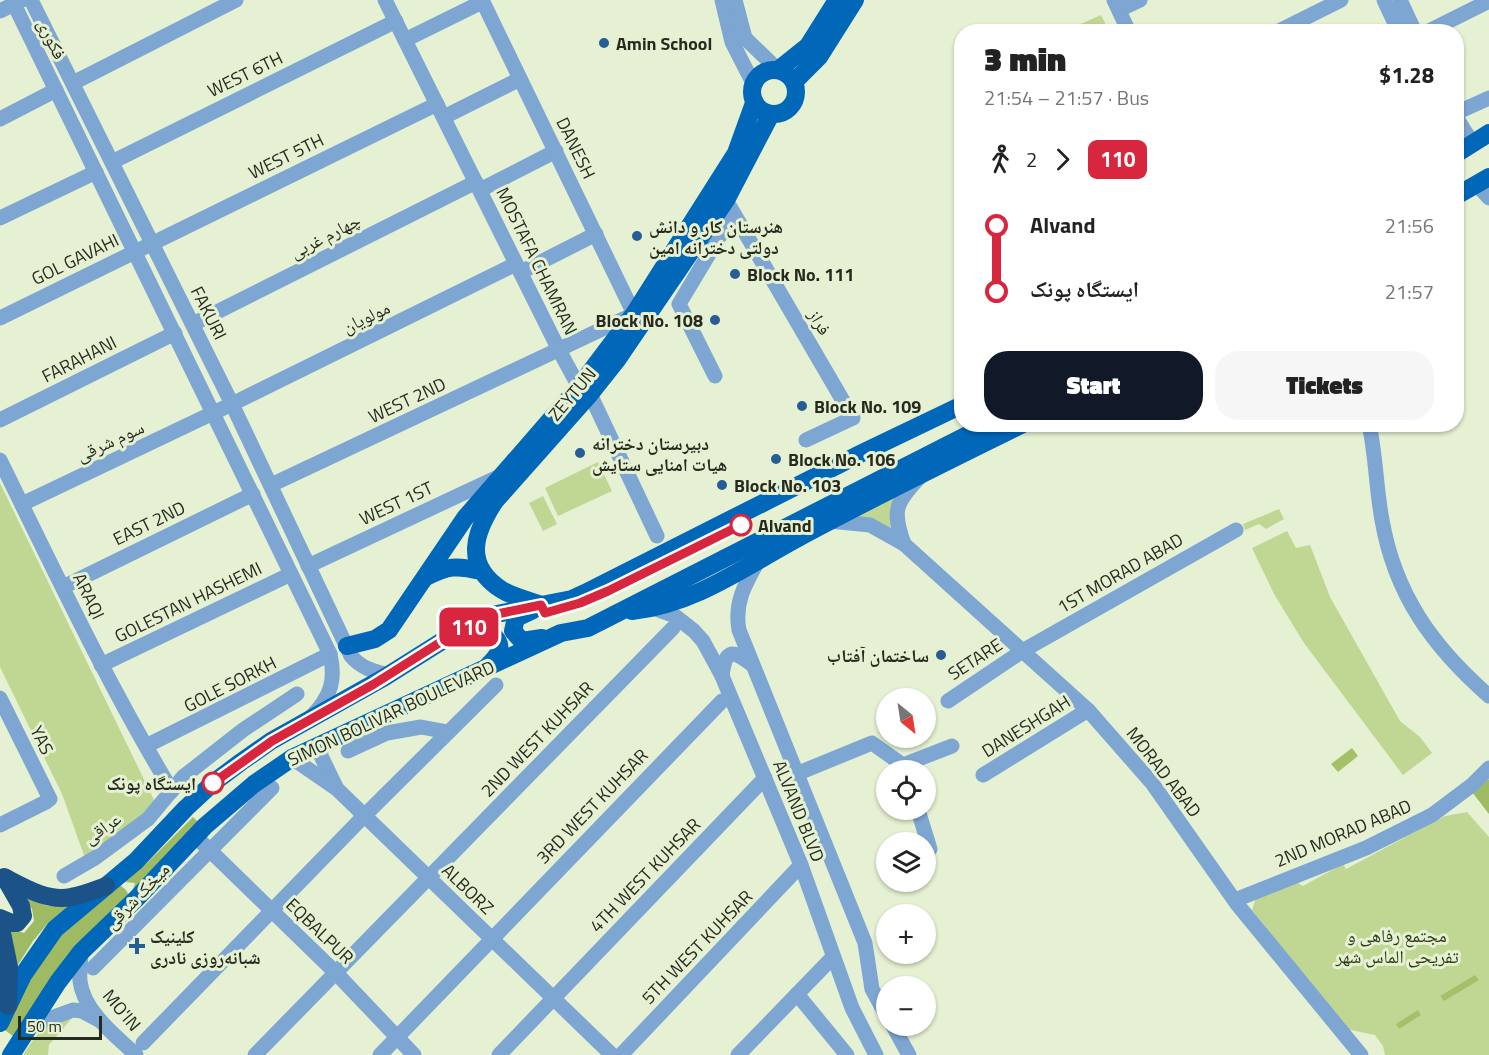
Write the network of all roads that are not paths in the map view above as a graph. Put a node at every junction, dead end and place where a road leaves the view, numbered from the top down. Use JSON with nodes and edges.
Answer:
{"nodes":[{"id":1,"x":32,"y":0,"type":"edge"},
{"id":2,"x":236,"y":0,"type":"edge"},
{"id":3,"x":386,"y":0,"type":"edge"},
{"id":4,"x":722,"y":0,"type":"edge"},
{"id":5,"x":735,"y":0,"type":"edge"},
{"id":6,"x":837,"y":0,"type":"edge"},
{"id":7,"x":855,"y":0,"type":"edge"},
{"id":8,"x":1140,"y":0,"type":"edge"},
{"id":9,"x":1341,"y":0,"type":"edge"},
{"id":10,"x":1384,"y":0,"type":"edge"},
{"id":11,"x":1400,"y":0,"type":"edge"},
{"id":12,"x":482,"y":1,"type":"edge"},
{"id":13,"x":1489,"y":1,"type":"edge"},
{"id":14,"x":12,"y":5,"type":"edge"},
{"id":15,"x":1116,"y":5,"type":"edge"},
{"id":16,"x":396,"y":21,"type":"junction"},
{"id":17,"x":1125,"y":24,"type":"edge"},
{"id":18,"x":1293,"y":24,"type":"edge"},
{"id":19,"x":1395,"y":24,"type":"edge"},
{"id":20,"x":1411,"y":24,"type":"edge"},
{"id":21,"x":1443,"y":24,"type":"edge"},
{"id":22,"x":405,"y":40,"type":"junction"},
{"id":23,"x":778,"y":70,"type":"junction"},
{"id":24,"x":520,"y":79,"type":"junction"},
{"id":25,"x":794,"y":82,"type":"junction"},
{"id":26,"x":73,"y":83,"type":"junction"},
{"id":27,"x":753,"y":83,"type":"junction"},
{"id":28,"x":56,"y":90,"type":"junction"},
{"id":29,"x":1489,"y":98,"type":"edge"},
{"id":30,"x":754,"y":103,"type":"junction"},
{"id":31,"x":440,"y":111,"type":"junction"},
{"id":32,"x":1464,"y":111,"type":"edge"},
{"id":33,"x":771,"y":114,"type":"junction"},
{"id":34,"x":0,"y":119,"type":"edge"},
{"id":35,"x":1489,"y":134,"type":"edge"},
{"id":36,"x":1464,"y":147,"type":"edge"},
{"id":37,"x":556,"y":152,"type":"junction"},
{"id":38,"x":112,"y":162,"type":"junction"},
{"id":39,"x":96,"y":172,"type":"junction"},
{"id":40,"x":1483,"y":181,"type":"edge"},
{"id":41,"x":478,"y":186,"type":"junction"},
{"id":42,"x":1464,"y":192,"type":"edge"},
{"id":43,"x":1489,"y":198,"type":"edge"},
{"id":44,"x":726,"y":200,"type":"junction"},
{"id":45,"x":0,"y":218,"type":"edge"},
{"id":46,"x":596,"y":234,"type":"junction"},
{"id":47,"x":152,"y":243,"type":"junction"},
{"id":48,"x":135,"y":252,"type":"junction"},
{"id":49,"x":518,"y":268,"type":"junction"},
{"id":50,"x":634,"y":314,"type":"junction"},
{"id":51,"x":0,"y":318,"type":"edge"},
{"id":52,"x":193,"y":324,"type":"junction"},
{"id":53,"x":175,"y":333,"type":"junction"},
{"id":54,"x":559,"y":351,"type":"junction"},
{"id":55,"x":714,"y":376,"type":"dead end"},
{"id":56,"x":584,"y":390,"type":"junction"},
{"id":57,"x":232,"y":404,"type":"junction"},
{"id":58,"x":954,"y":409,"type":"edge"},
{"id":59,"x":214,"y":412,"type":"junction"},
{"id":60,"x":0,"y":420,"type":"edge"},
{"id":61,"x":973,"y":432,"type":"edge"},
{"id":62,"x":1007,"y":432,"type":"edge"},
{"id":63,"x":1370,"y":432,"type":"edge"},
{"id":64,"x":806,"y":440,"type":"dead end"},
{"id":65,"x":0,"y":460,"type":"edge"},
{"id":66,"x":922,"y":475,"type":"junction"},
{"id":67,"x":500,"y":476,"type":"junction"},
{"id":68,"x":270,"y":485,"type":"junction"},
{"id":69,"x":253,"y":494,"type":"junction"},
{"id":70,"x":22,"y":504,"type":"junction"},
{"id":71,"x":829,"y":521,"type":"junction"},
{"id":72,"x":1236,"y":530,"type":"dead end"},
{"id":73,"x":657,"y":536,"type":"dead end"},
{"id":74,"x":904,"y":544,"type":"junction"},
{"id":75,"x":758,"y":561,"type":"junction"},
{"id":76,"x":308,"y":566,"type":"junction"},
{"id":77,"x":481,"y":571,"type":"junction"},
{"id":78,"x":291,"y":574,"type":"junction"},
{"id":79,"x":426,"y":577,"type":"junction"},
{"id":80,"x":63,"y":587,"type":"junction"},
{"id":81,"x":541,"y":605,"type":"junction"},
{"id":82,"x":653,"y":608,"type":"junction"},
{"id":83,"x":618,"y":612,"type":"junction"},
{"id":84,"x":470,"y":626,"type":"junction"},
{"id":85,"x":673,"y":628,"type":"dead end"},
{"id":86,"x":561,"y":633,"type":"junction"},
{"id":87,"x":338,"y":650,"type":"junction"},
{"id":88,"x":1024,"y":650,"type":"junction"},
{"id":89,"x":751,"y":664,"type":"junction"},
{"id":90,"x":101,"y":665,"type":"junction"},
{"id":91,"x":485,"y":668,"type":"junction"},
{"id":92,"x":388,"y":675,"type":"junction"},
{"id":93,"x":722,"y":676,"type":"junction"},
{"id":94,"x":496,"y":685,"type":"dead end"},
{"id":95,"x":297,"y":694,"type":"dead end"},
{"id":96,"x":1489,"y":696,"type":"edge"},
{"id":97,"x":0,"y":698,"type":"edge"},
{"id":98,"x":948,"y":700,"type":"dead end"},
{"id":99,"x":722,"y":701,"type":"dead end"},
{"id":100,"x":1089,"y":710,"type":"junction"},
{"id":101,"x":308,"y":720,"type":"junction"},
{"id":102,"x":5,"y":721,"type":"edge"},
{"id":103,"x":448,"y":732,"type":"junction"},
{"id":104,"x":320,"y":745,"type":"junction"},
{"id":105,"x":146,"y":746,"type":"junction"},
{"id":106,"x":952,"y":746,"type":"dead end"},
{"id":107,"x":348,"y":751,"type":"dead end"},
{"id":108,"x":292,"y":758,"type":"junction"},
{"id":109,"x":894,"y":760,"type":"edge"},
{"id":110,"x":921,"y":760,"type":"edge"},
{"id":111,"x":1489,"y":768,"type":"edge"},
{"id":112,"x":796,"y":774,"type":"junction"},
{"id":113,"x":983,"y":775,"type":"dead end"},
{"id":114,"x":765,"y":778,"type":"junction"},
{"id":115,"x":272,"y":788,"type":"dead end"},
{"id":116,"x":337,"y":789,"type":"junction"},
{"id":117,"x":172,"y":791,"type":"junction"},
{"id":118,"x":364,"y":816,"type":"junction"},
{"id":119,"x":0,"y":825,"type":"edge"},
{"id":120,"x":196,"y":837,"type":"junction"},
{"id":121,"x":209,"y":850,"type":"junction"},
{"id":122,"x":801,"y":865,"type":"junction"},
{"id":123,"x":2,"y":874,"type":"edge"},
{"id":124,"x":64,"y":876,"type":"dead end"},
{"id":125,"x":428,"y":878,"type":"junction"},
{"id":126,"x":106,"y":886,"type":"junction"},
{"id":127,"x":1235,"y":900,"type":"junction"},
{"id":128,"x":272,"y":911,"type":"junction"},
{"id":129,"x":0,"y":918,"type":"edge"},
{"id":130,"x":0,"y":923,"type":"edge"},
{"id":131,"x":491,"y":938,"type":"junction"},
{"id":132,"x":81,"y":952,"type":"junction"},
{"id":133,"x":833,"y":957,"type":"junction"},
{"id":134,"x":93,"y":968,"type":"dead end"},
{"id":135,"x":335,"y":972,"type":"junction"},
{"id":136,"x":797,"y":994,"type":"junction"},
{"id":137,"x":876,"y":996,"type":"edge"},
{"id":138,"x":554,"y":999,"type":"junction"},
{"id":139,"x":8,"y":1006,"type":"junction"},
{"id":140,"x":101,"y":1022,"type":"junction"},
{"id":141,"x":0,"y":1023,"type":"edge"},
{"id":142,"x":29,"y":1026,"type":"junction"},
{"id":143,"x":899,"y":1036,"type":"edge"},
{"id":144,"x":397,"y":1038,"type":"junction"},
{"id":145,"x":140,"y":1049,"type":"edge"},
{"id":146,"x":11,"y":1055,"type":"edge"},
{"id":147,"x":255,"y":1055,"type":"edge"},
{"id":148,"x":380,"y":1055,"type":"edge"},
{"id":149,"x":414,"y":1055,"type":"edge"},
{"id":150,"x":499,"y":1055,"type":"edge"},
{"id":151,"x":612,"y":1055,"type":"edge"},
{"id":152,"x":621,"y":1055,"type":"edge"},
{"id":153,"x":738,"y":1055,"type":"edge"},
{"id":154,"x":847,"y":1055,"type":"edge"},
{"id":155,"x":876,"y":1055,"type":"edge"},
{"id":156,"x":909,"y":1055,"type":"edge"},
{"id":157,"x":1361,"y":1055,"type":"edge"}],
"edges":[{"from":1,"to":26,"type":"street","name":"FAKURI"},
{"from":2,"to":26,"type":"street"},
{"from":3,"to":16,"type":"street","name":"MOSTAFA CHAMRAN"},
{"from":4,"to":27,"type":"street"},
{"from":5,"to":23,"type":"street"},
{"from":6,"to":23,"type":"main road"},
{"from":7,"to":25,"type":"main road"},
{"from":8,"to":15,"type":"street"},
{"from":9,"to":18,"type":"street"},
{"from":10,"to":19,"type":"street"},
{"from":11,"to":20,"type":"street"},
{"from":12,"to":22,"type":"street"},
{"from":12,"to":24,"type":"street","name":"DANESH"},
{"from":13,"to":21,"type":"street"},
{"from":14,"to":28,"type":"street","name":"فکوری"},
{"from":15,"to":17,"type":"street"},
{"from":16,"to":22,"type":"street","name":"MOSTAFA CHAMRAN"},
{"from":16,"to":38,"type":"street","name":"WEST 6TH"},
{"from":22,"to":31,"type":"street","name":"MOSTAFA CHAMRAN"},
{"from":23,"to":25,"type":"main road"},
{"from":23,"to":27,"type":"main road"},
{"from":24,"to":31,"type":"street","name":"WEST 5TH"},
{"from":24,"to":37,"type":"street","name":"DANESH"},
{"from":25,"to":33,"type":"main road"},
{"from":26,"to":38,"type":"street","name":"FAKURI"},
{"from":27,"to":30,"type":"main road"},
{"from":28,"to":34,"type":"street"},
{"from":28,"to":39,"type":"street"},
{"from":29,"to":32,"type":"street"},
{"from":30,"to":33,"type":"main road"},
{"from":30,"to":50,"type":"main road","name":"ZEYTUN"},
{"from":31,"to":41,"type":"street","name":"MOSTAFA CHAMRAN"},
{"from":31,"to":47,"type":"street","name":"WEST 5TH"},
{"from":33,"to":44,"type":"main road","name":"ZEYTUN"},
{"from":35,"to":36,"type":"main road"},
{"from":37,"to":41,"type":"street","name":"چهارم غربی"},
{"from":37,"to":46,"type":"street","name":"DANESH"},
{"from":38,"to":47,"type":"street","name":"FAKURI"},
{"from":39,"to":45,"type":"street"},
{"from":39,"to":48,"type":"street"},
{"from":40,"to":42,"type":"main road"},
{"from":40,"to":43,"type":"street"},
{"from":41,"to":49,"type":"street","name":"MOSTAFA CHAMRAN"},
{"from":41,"to":52,"type":"street","name":"چهارم غربی"},
{"from":44,"to":55,"type":"street"},
{"from":44,"to":56,"type":"main road","name":"ZEYTUN"},
{"from":44,"to":64,"type":"street","name":"فراز"},
{"from":46,"to":49,"type":"street","name":"مولویان"},
{"from":46,"to":50,"type":"street","name":"DANESH"},
{"from":47,"to":48,"type":"street","name":"WEST 5TH"},
{"from":47,"to":52,"type":"street","name":"FAKURI"},
{"from":48,"to":51,"type":"street","name":"GOL GAVAHI"},
{"from":48,"to":53,"type":"street"},
{"from":49,"to":54,"type":"street","name":"MOSTAFA CHAMRAN"},
{"from":49,"to":57,"type":"street","name":"مولویان"},
{"from":50,"to":54,"type":"street","name":"WEST 2ND"},
{"from":50,"to":56,"type":"main road","name":"ZEYTUN"},
{"from":52,"to":57,"type":"street","name":"FAKURI"},
{"from":53,"to":59,"type":"street"},
{"from":53,"to":60,"type":"street","name":"FARAHANI"},
{"from":54,"to":56,"type":"street","name":"MOSTAFA CHAMRAN"},
{"from":54,"to":68,"type":"street","name":"WEST 2ND"},
{"from":56,"to":67,"type":"main road","name":"ZEYTUN"},
{"from":56,"to":73,"type":"street","name":"MOSTAFA CHAMRAN"},
{"from":56,"to":77,"type":"main road","name":"ZEYTUN"},
{"from":57,"to":59,"type":"street","name":"مولویان"},
{"from":57,"to":68,"type":"street","name":"FAKURI"},
{"from":58,"to":81,"type":"main road","name":"SIMON BOLIVAR BOULEVARD"},
{"from":59,"to":69,"type":"street"},
{"from":59,"to":70,"type":"street","name":"سوم شرقی"},
{"from":61,"to":83,"type":"main road","name":"SIMON BOLIVAR BOULEVARD"},
{"from":62,"to":66,"type":"main road"},
{"from":63,"to":96,"type":"street"},
{"from":65,"to":70,"type":"street","name":"ARAQI"},
{"from":66,"to":71,"type":"main road"},
{"from":66,"to":74,"type":"street"},
{"from":67,"to":76,"type":"street","name":"WEST 1ST"},
{"from":67,"to":79,"type":"main road","name":"ZEYTUN"},
{"from":68,"to":76,"type":"street","name":"FAKURI"},
{"from":69,"to":78,"type":"street"},
{"from":69,"to":80,"type":"street","name":"EAST 2ND"},
{"from":70,"to":80,"type":"street","name":"ARAQI"},
{"from":71,"to":74,"type":"street","name":"MORAD ABAD"},
{"from":71,"to":75,"type":"main road"},
{"from":72,"to":88,"type":"street","name":"1ST MORAD ABAD"},
{"from":74,"to":88,"type":"street","name":"MORAD ABAD"},
{"from":75,"to":82,"type":"main road"},
{"from":75,"to":89,"type":"street","name":"ALVAND BLVD"},
{"from":76,"to":87,"type":"street","name":"FAKURI"},
{"from":77,"to":79,"type":"main road"},
{"from":77,"to":81,"type":"main road"},
{"from":78,"to":87,"type":"street"},
{"from":78,"to":90,"type":"street","name":"GOLESTAN HASHEMI"},
{"from":79,"to":87,"type":"main road","name":"ZEYTUN"},
{"from":80,"to":90,"type":"street","name":"ARAQI"},
{"from":81,"to":84,"type":"main road","name":"SIMON BOLIVAR BOULEVARD"},
{"from":81,"to":86,"type":"main road"},
{"from":82,"to":83,"type":"main road"},
{"from":82,"to":93,"type":"street","name":"ALVAND BLVD"},
{"from":83,"to":86,"type":"main road","name":"SIMON BOLIVAR BOULEVARD"},
{"from":84,"to":91,"type":"main road"},
{"from":84,"to":92,"type":"main road","name":"SIMON BOLIVAR BOULEVARD"},
{"from":85,"to":125,"type":"street","name":"2ND WEST KUHSAR"},
{"from":86,"to":91,"type":"main road","name":"SIMON BOLIVAR BOULEVARD"},
{"from":87,"to":92,"type":"street"},
{"from":87,"to":101,"type":"street"},
{"from":87,"to":105,"type":"street","name":"GOLE SORKH"},
{"from":88,"to":98,"type":"street","name":"SETARE"},
{"from":88,"to":100,"type":"street","name":"MORAD ABAD"},
{"from":89,"to":93,"type":"street"},
{"from":89,"to":112,"type":"street","name":"ALVAND BLVD"},
{"from":90,"to":105,"type":"street","name":"ARAQI"},
{"from":91,"to":104,"type":"main road","name":"SIMON BOLIVAR BOULEVARD"},
{"from":92,"to":101,"type":"main road","name":"SIMON BOLIVAR BOULEVARD"},
{"from":93,"to":114,"type":"street","name":"ALVAND BLVD"},
{"from":94,"to":103,"type":"street"},
{"from":95,"to":117,"type":"street","name":"عراقی"},
{"from":97,"to":102,"type":"street","name":"YAS"},
{"from":99,"to":131,"type":"street","name":"3RD WEST KUHSAR"},
{"from":100,"to":113,"type":"street","name":"DANESHGAH"},
{"from":100,"to":127,"type":"street","name":"MORAD ABAD"},
{"from":101,"to":126,"type":"main road","name":"SIMON BOLIVAR BOULEVARD"},
{"from":102,"to":119,"type":"street","name":"YAS"},
{"from":103,"to":107,"type":"street"},
{"from":103,"to":118,"type":"street"},
{"from":104,"to":108,"type":"main road","name":"SIMON BOLIVAR BOULEVARD"},
{"from":104,"to":116,"type":"street"},
{"from":105,"to":117,"type":"street"},
{"from":106,"to":110,"type":"street"},
{"from":108,"to":116,"type":"street","name":"ALBORZ"},
{"from":108,"to":120,"type":"main road","name":"SIMON BOLIVAR BOULEVARD"},
{"from":109,"to":112,"type":"street"},
{"from":111,"to":127,"type":"street","name":"2ND MORAD ABAD"},
{"from":112,"to":137,"type":"street","name":"ALVAND BLVD"},
{"from":114,"to":122,"type":"street","name":"ALVAND BLVD"},
{"from":114,"to":138,"type":"street","name":"4TH WEST KUHSAR"},
{"from":115,"to":121,"type":"street","name":"میخک شرقی"},
{"from":116,"to":118,"type":"street","name":"ALBORZ"},
{"from":117,"to":124,"type":"street","name":"عراقی"},
{"from":118,"to":125,"type":"street","name":"ALBORZ"},
{"from":118,"to":128,"type":"street"},
{"from":120,"to":121,"type":"street","name":"EQBALPUR"},
{"from":120,"to":132,"type":"main road","name":"SIMON BOLIVAR BOULEVARD"},
{"from":121,"to":128,"type":"street","name":"EQBALPUR"},
{"from":121,"to":134,"type":"street","name":"میخک شرقی"},
{"from":122,"to":133,"type":"street","name":"ALVAND BLVD"},
{"from":122,"to":152,"type":"street","name":"5TH WEST KUHSAR"},
{"from":123,"to":126,"type":"highway"},
{"from":123,"to":129,"type":"highway"},
{"from":125,"to":131,"type":"street","name":"ALBORZ"},
{"from":125,"to":135,"type":"street","name":"2ND WEST KUHSAR"},
{"from":126,"to":139,"type":"main road","name":"SIMON BOLIVAR BOULEVARD"},
{"from":127,"to":157,"type":"street","name":"MORAD ABAD"},
{"from":128,"to":135,"type":"street","name":"EQBALPUR"},
{"from":128,"to":145,"type":"street"},
{"from":130,"to":139,"type":"highway"},
{"from":131,"to":138,"type":"street","name":"ALBORZ"},
{"from":131,"to":144,"type":"street","name":"3RD WEST KUHSAR"},
{"from":132,"to":140,"type":"street","name":"MO'IN"},
{"from":132,"to":142,"type":"main road","name":"SIMON BOLIVAR BOULEVARD"},
{"from":133,"to":136,"type":"street"},
{"from":133,"to":155,"type":"street","name":"ALVAND BLVD"},
{"from":135,"to":144,"type":"street","name":"EQBALPUR"},
{"from":135,"to":147,"type":"street","name":"2ND WEST KUHSAR"},
{"from":136,"to":153,"type":"street"},
{"from":136,"to":154,"type":"street"},
{"from":138,"to":150,"type":"street","name":"4TH WEST KUHSAR"},
{"from":138,"to":151,"type":"street","name":"ALBORZ"},
{"from":139,"to":141,"type":"main road","name":"SIMON BOLIVAR BOULEVARD"},
{"from":140,"to":142,"type":"street"},
{"from":140,"to":145,"type":"street","name":"MO'IN"},
{"from":142,"to":146,"type":"main road","name":"SIMON BOLIVAR BOULEVARD"},
{"from":143,"to":156,"type":"street"},
{"from":144,"to":148,"type":"street","name":"3RD WEST KUHSAR"},
{"from":144,"to":149,"type":"street","name":"EQBALPUR"}]}
